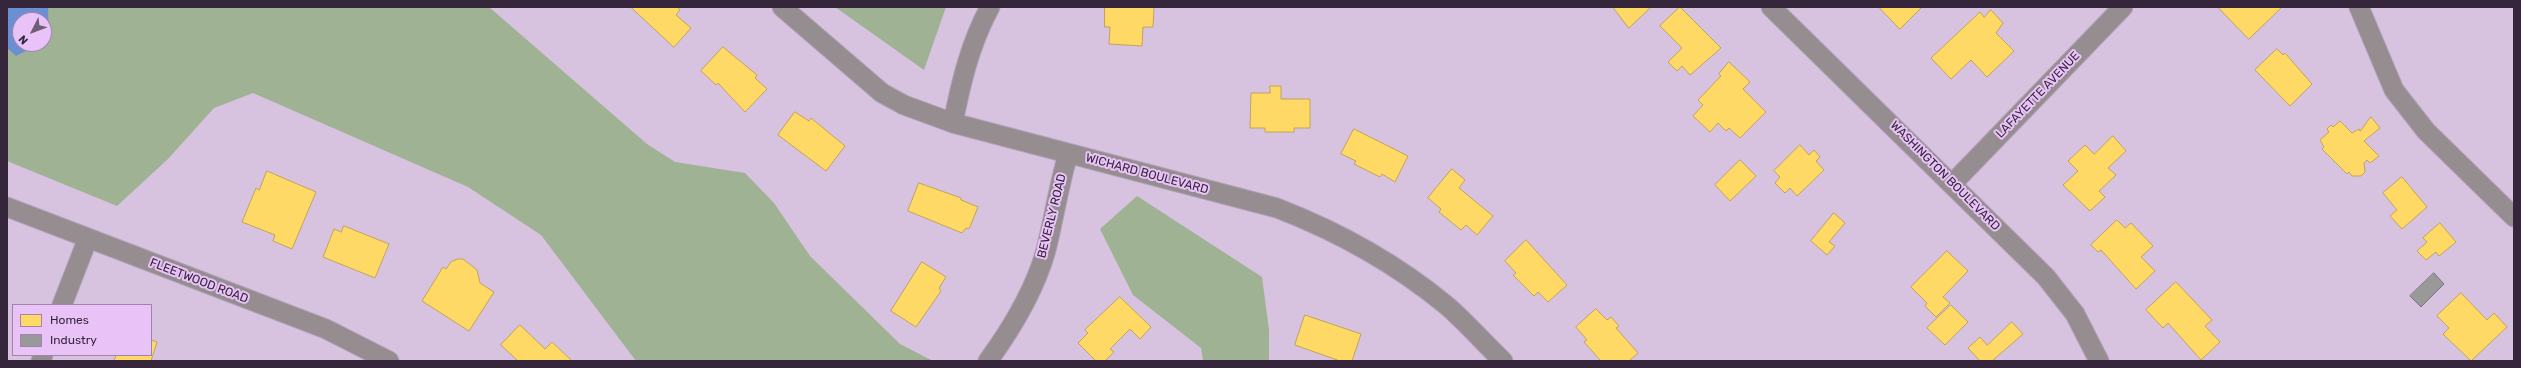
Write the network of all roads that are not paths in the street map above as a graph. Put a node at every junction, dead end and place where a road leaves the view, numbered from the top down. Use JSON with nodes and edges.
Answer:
{"nodes":[{"id":1,"x":782,"y":7,"type":"edge"},
{"id":2,"x":990,"y":7,"type":"edge"},
{"id":3,"x":1771,"y":7,"type":"edge"},
{"id":4,"x":2124,"y":7,"type":"edge"},
{"id":5,"x":2359,"y":7,"type":"edge"},
{"id":6,"x":953,"y":123,"type":"junction"},
{"id":7,"x":1068,"y":154,"type":"junction"},
{"id":8,"x":1953,"y":183,"type":"junction"},
{"id":9,"x":7,"y":207,"type":"edge"},
{"id":10,"x":2514,"y":217,"type":"edge"},
{"id":11,"x":88,"y":238,"type":"junction"},
{"id":12,"x":62,"y":304,"type":"edge"},
{"id":13,"x":390,"y":361,"type":"edge"},
{"id":14,"x":988,"y":361,"type":"edge"},
{"id":15,"x":1503,"y":361,"type":"edge"},
{"id":16,"x":2099,"y":361,"type":"edge"}],
"edges":[{"from":1,"to":6,"type":"street","name":"WICHARD BOULEVARD"},
{"from":2,"to":6,"type":"street"},
{"from":3,"to":8,"type":"street","name":"WASHINGTON BOULEVARD"},
{"from":4,"to":8,"type":"street","name":"LAFAYETTE AVENUE"},
{"from":5,"to":10,"type":"street"},
{"from":6,"to":7,"type":"street","name":"WICHARD BOULEVARD"},
{"from":7,"to":14,"type":"street","name":"BEVERLY ROAD"},
{"from":7,"to":15,"type":"street","name":"WICHARD BOULEVARD"},
{"from":8,"to":16,"type":"street","name":"WASHINGTON BOULEVARD"},
{"from":9,"to":11,"type":"street","name":"FLEETWOOD ROAD"},
{"from":11,"to":12,"type":"street"},
{"from":11,"to":13,"type":"street","name":"FLEETWOOD ROAD"}]}
